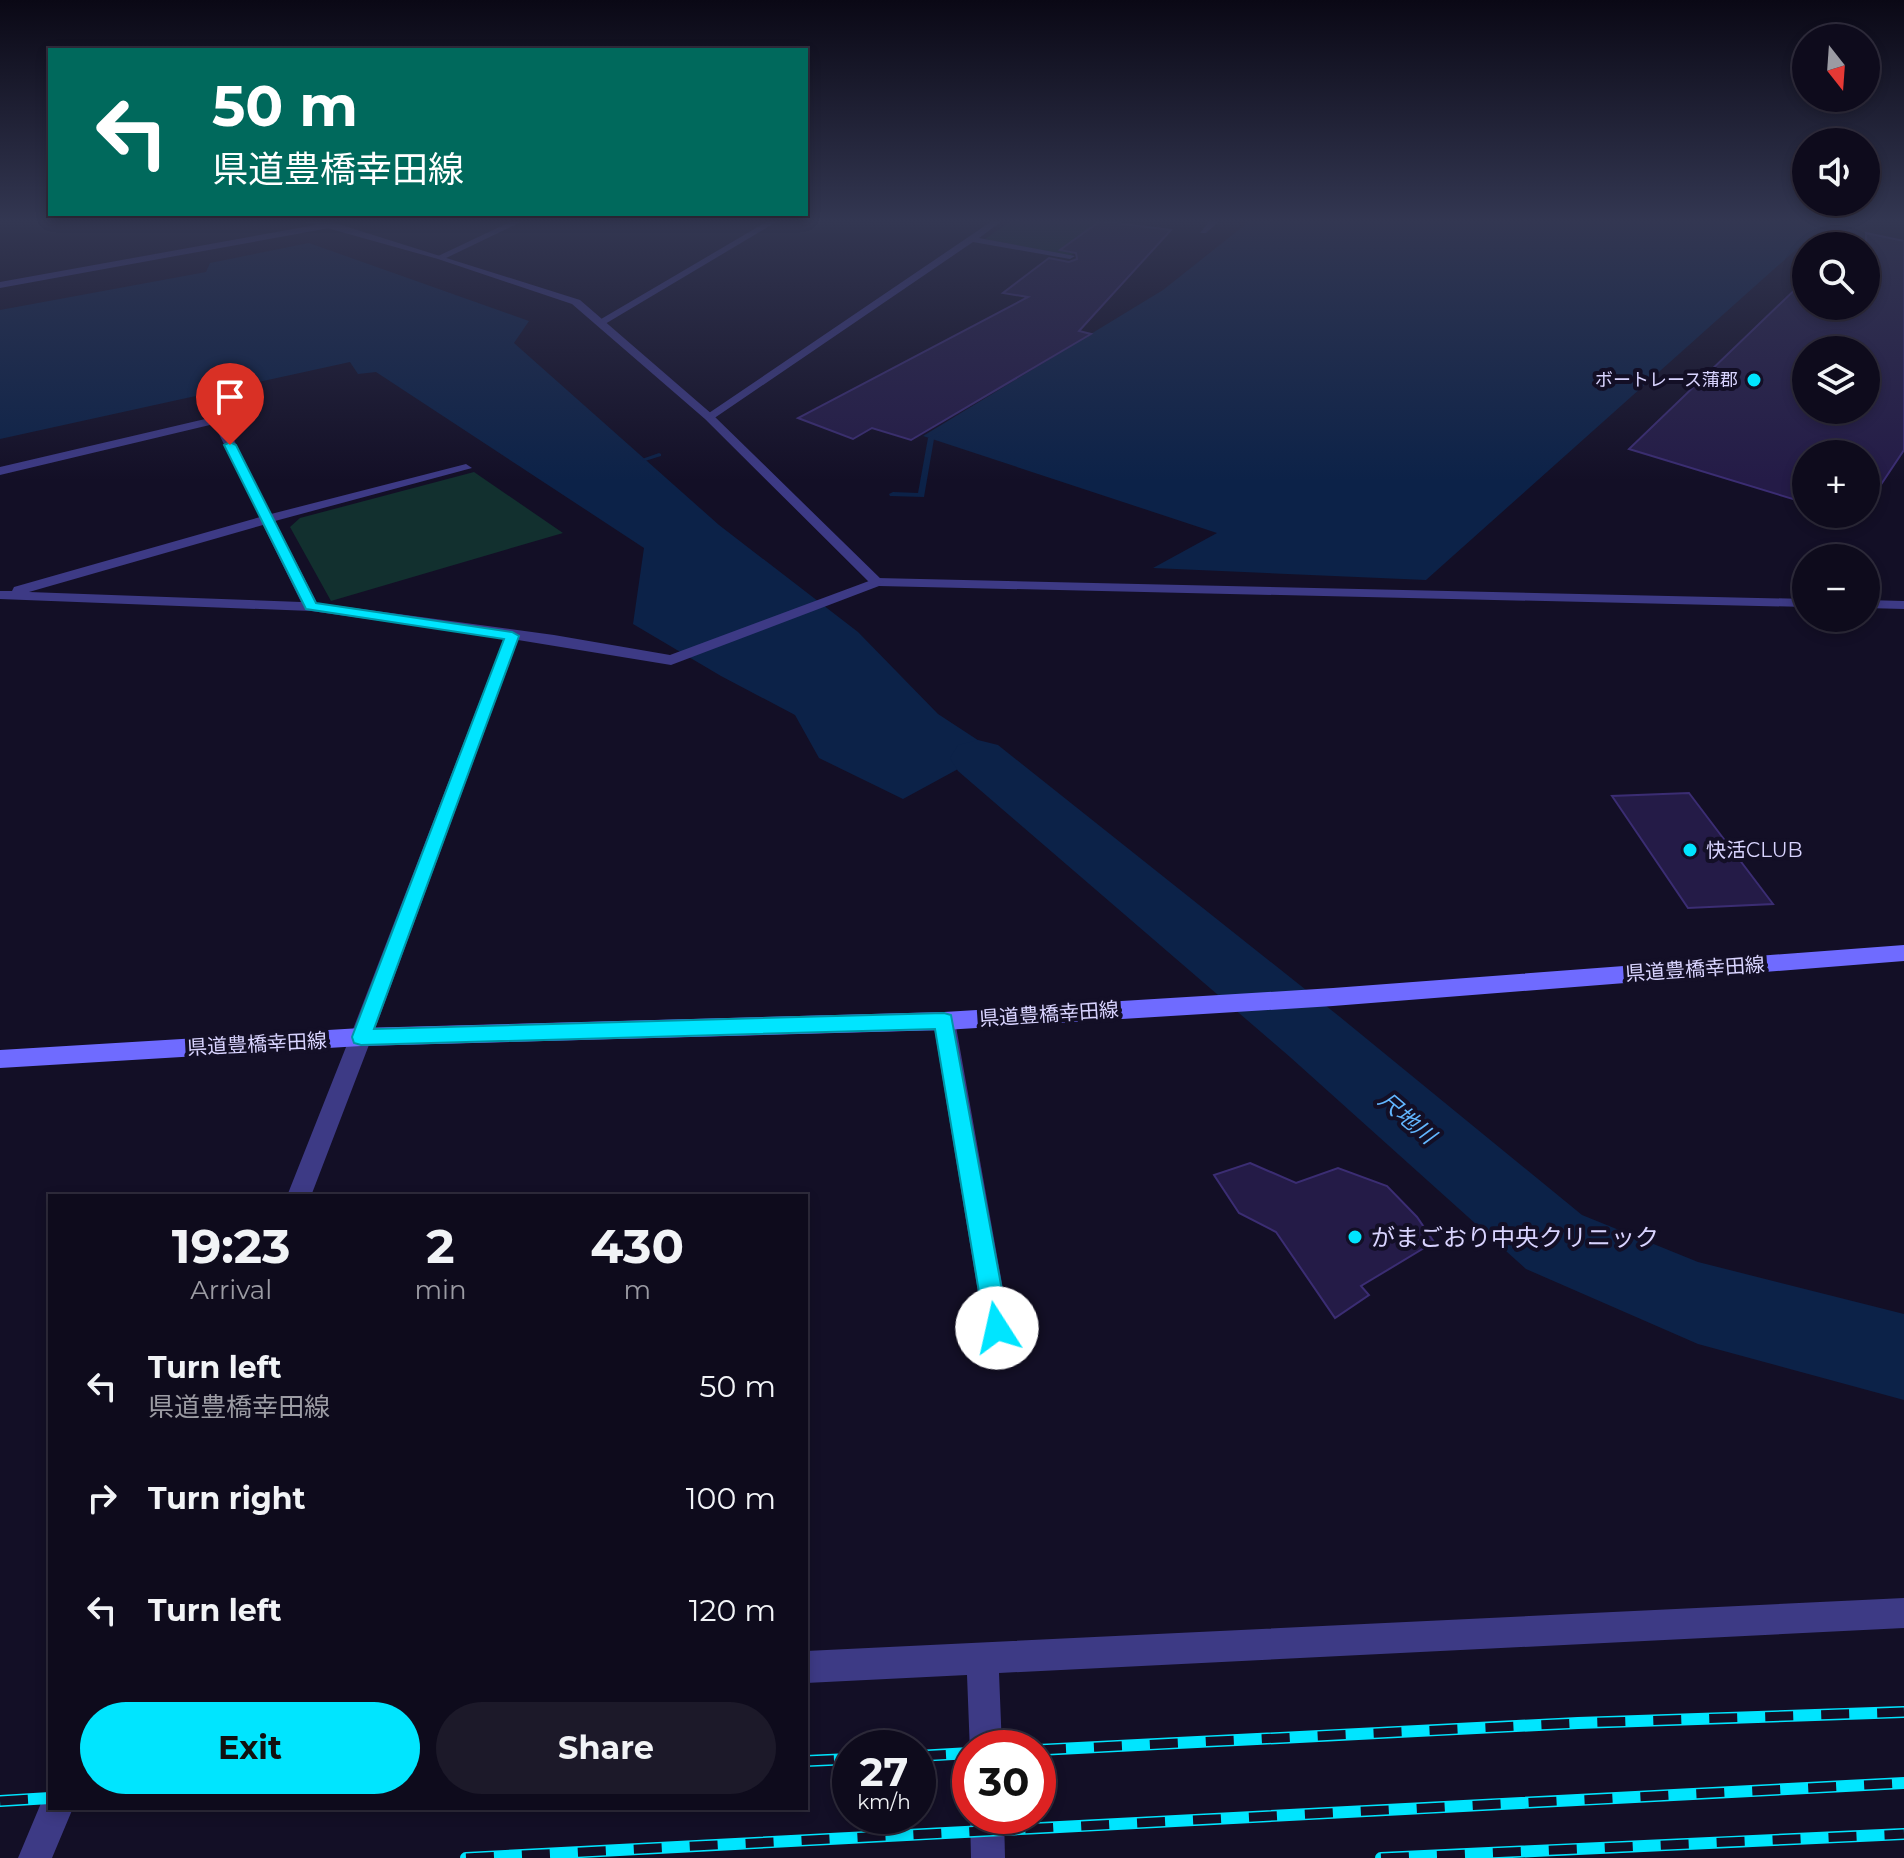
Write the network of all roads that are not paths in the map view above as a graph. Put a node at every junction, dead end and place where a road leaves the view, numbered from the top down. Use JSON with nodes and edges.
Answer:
{"nodes":[{"id":1,"x":583,"y":308,"type":"edge"},
{"id":2,"x":625,"y":308,"type":"edge"},
{"id":3,"x":870,"y":308,"type":"edge"},
{"id":4,"x":601,"y":322,"type":"junction"},
{"id":5,"x":709,"y":417,"type":"junction"},
{"id":6,"x":466,"y":468,"type":"dead end"},
{"id":7,"x":0,"y":471,"type":"edge"},
{"id":8,"x":268,"y":519,"type":"junction"},
{"id":9,"x":877,"y":582,"type":"junction"},
{"id":10,"x":1,"y":595,"type":"edge"},
{"id":11,"x":1792,"y":603,"type":"edge"},
{"id":12,"x":1880,"y":604,"type":"edge"},
{"id":13,"x":1904,"y":605,"type":"edge"},
{"id":14,"x":311,"y":607,"type":"junction"},
{"id":15,"x":512,"y":636,"type":"junction"},
{"id":16,"x":1904,"y":953,"type":"edge"},
{"id":17,"x":944,"y":1021,"type":"junction"},
{"id":18,"x":361,"y":1037,"type":"junction"},
{"id":19,"x":0,"y":1059,"type":"edge"},
{"id":20,"x":300,"y":1194,"type":"edge"},
{"id":21,"x":997,"y":1328,"type":"dead end"},
{"id":22,"x":1904,"y":1613,"type":"edge"},
{"id":23,"x":983,"y":1659,"type":"junction"},
{"id":24,"x":808,"y":1667,"type":"edge"},
{"id":25,"x":985,"y":1730,"type":"edge"},
{"id":26,"x":55,"y":1810,"type":"edge"},
{"id":27,"x":987,"y":1834,"type":"edge"},
{"id":28,"x":35,"y":1858,"type":"edge"},
{"id":29,"x":988,"y":1858,"type":"edge"}],
"edges":[{"from":1,"to":4,"type":"street"},
{"from":2,"to":4,"type":"street"},
{"from":3,"to":5,"type":"street"},
{"from":4,"to":5,"type":"street"},
{"from":5,"to":9,"type":"street"},
{"from":6,"to":8,"type":"street"},
{"from":7,"to":8,"type":"street"},
{"from":8,"to":10,"type":"street"},
{"from":8,"to":14,"type":"street"},
{"from":9,"to":11,"type":"street"},
{"from":9,"to":15,"type":"street"},
{"from":10,"to":14,"type":"street"},
{"from":12,"to":13,"type":"street"},
{"from":14,"to":15,"type":"street"},
{"from":15,"to":18,"type":"street"},
{"from":16,"to":17,"type":"main road","name":"県道豊橋幸田線"},
{"from":17,"to":18,"type":"main road","name":"県道豊橋幸田線"},
{"from":17,"to":21,"type":"street"},
{"from":18,"to":19,"type":"main road","name":"県道豊橋幸田線"},
{"from":18,"to":20,"type":"street"},
{"from":22,"to":23,"type":"street"},
{"from":23,"to":24,"type":"street"},
{"from":23,"to":25,"type":"street"},
{"from":26,"to":28,"type":"street"},
{"from":27,"to":29,"type":"street"}]}
